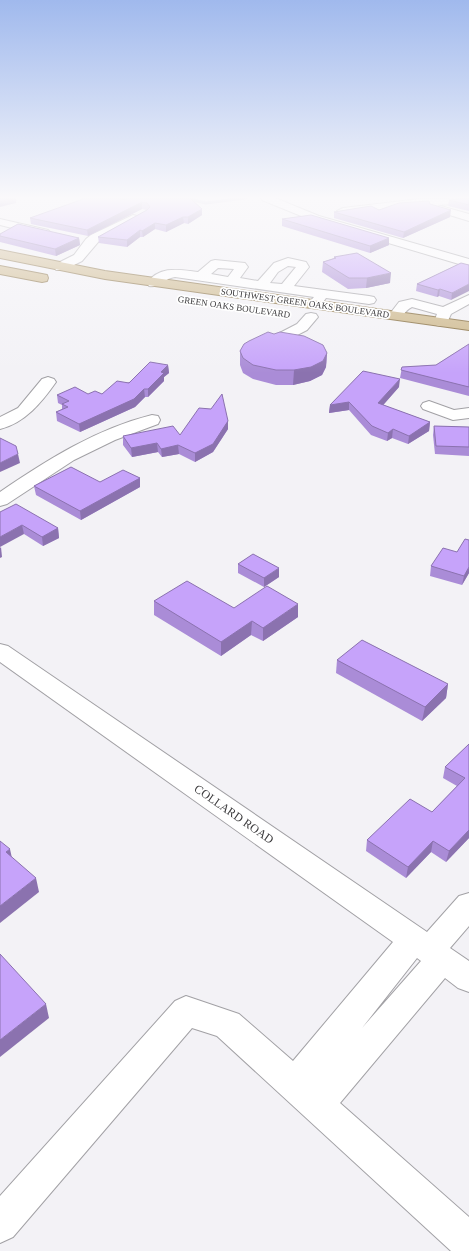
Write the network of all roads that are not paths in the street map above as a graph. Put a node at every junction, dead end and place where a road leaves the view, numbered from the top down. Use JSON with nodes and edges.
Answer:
{"nodes":[{"id":1,"x":11,"y":256,"type":"edge"},
{"id":2,"x":80,"y":256,"type":"edge"},
{"id":3,"x":446,"y":256,"type":"edge"},
{"id":4,"x":469,"y":263,"type":"edge"},
{"id":5,"x":60,"y":267,"type":"junction"},
{"id":6,"x":0,"y":270,"type":"edge"},
{"id":7,"x":56,"y":281,"type":"dead end"},
{"id":8,"x":261,"y":285,"type":"junction"},
{"id":9,"x":286,"y":288,"type":"junction"},
{"id":10,"x":149,"y":292,"type":"junction"},
{"id":11,"x":469,"y":299,"type":"edge"},
{"id":12,"x":369,"y":300,"type":"dead end"},
{"id":13,"x":316,"y":305,"type":"junction"},
{"id":14,"x":295,"y":315,"type":"dead end"},
{"id":15,"x":396,"y":316,"type":"junction"},
{"id":16,"x":443,"y":317,"type":"junction"},
{"id":17,"x":414,"y":325,"type":"junction"},
{"id":18,"x":469,"y":326,"type":"edge"},
{"id":19,"x":435,"y":335,"type":"dead end"},
{"id":20,"x":273,"y":342,"type":"edge"},
{"id":21,"x":48,"y":382,"type":"dead end"},
{"id":22,"x":429,"y":406,"type":"dead end"},
{"id":23,"x":469,"y":413,"type":"edge"},
{"id":24,"x":152,"y":420,"type":"dead end"},
{"id":25,"x":0,"y":424,"type":"edge"},
{"id":26,"x":0,"y":500,"type":"edge"},
{"id":27,"x":0,"y":651,"type":"edge"},
{"id":28,"x":469,"y":904,"type":"edge"},
{"id":29,"x":429,"y":949,"type":"junction"},
{"id":30,"x":469,"y":978,"type":"edge"},
{"id":31,"x":306,"y":1095,"type":"junction"},
{"id":32,"x":0,"y":1224,"type":"edge"},
{"id":33,"x":469,"y":1242,"type":"edge"}],
"edges":[{"from":1,"to":5,"type":"main road","name":"SOUTHWEST GREEN OAKS BOULEVARD"},
{"from":2,"to":5,"type":"street"},
{"from":3,"to":4,"type":"street"},
{"from":5,"to":10,"type":"main road","name":"SOUTHWEST GREEN OAKS BOULEVARD"},
{"from":6,"to":7,"type":"main road"},
{"from":8,"to":9,"type":"street"},
{"from":8,"to":9,"type":"street"},
{"from":8,"to":10,"type":"street"},
{"from":9,"to":13,"type":"street"},
{"from":10,"to":13,"type":"main road","name":"SOUTHWEST GREEN OAKS BOULEVARD"},
{"from":11,"to":16,"type":"street"},
{"from":12,"to":13,"type":"street"},
{"from":13,"to":14,"type":"main road","name":"GREEN OAKS BOULEVARD"},
{"from":13,"to":15,"type":"main road","name":"SOUTHWEST GREEN OAKS BOULEVARD"},
{"from":13,"to":17,"type":"main road","name":"GREEN OAKS BOULEVARD"},
{"from":13,"to":20,"type":"street"},
{"from":15,"to":16,"type":"street"},
{"from":15,"to":17,"type":"main road","name":"SOUTHWEST GREEN OAKS BOULEVARD"},
{"from":16,"to":17,"type":"main road","name":"SOUTHWEST GREEN OAKS BOULEVARD"},
{"from":16,"to":18,"type":"main road","name":"SOUTHWEST GREEN OAKS BOULEVARD"},
{"from":17,"to":19,"type":"main road","name":"GREEN OAKS BOULEVARD"},
{"from":21,"to":25,"type":"street"},
{"from":22,"to":23,"type":"street"},
{"from":24,"to":26,"type":"street"},
{"from":27,"to":29,"type":"street","name":"COLLARD ROAD"},
{"from":28,"to":29,"type":"street"},
{"from":29,"to":30,"type":"street","name":"COLLARD ROAD"},
{"from":29,"to":31,"type":"street"},
{"from":31,"to":32,"type":"street"},
{"from":31,"to":33,"type":"street"}]}
